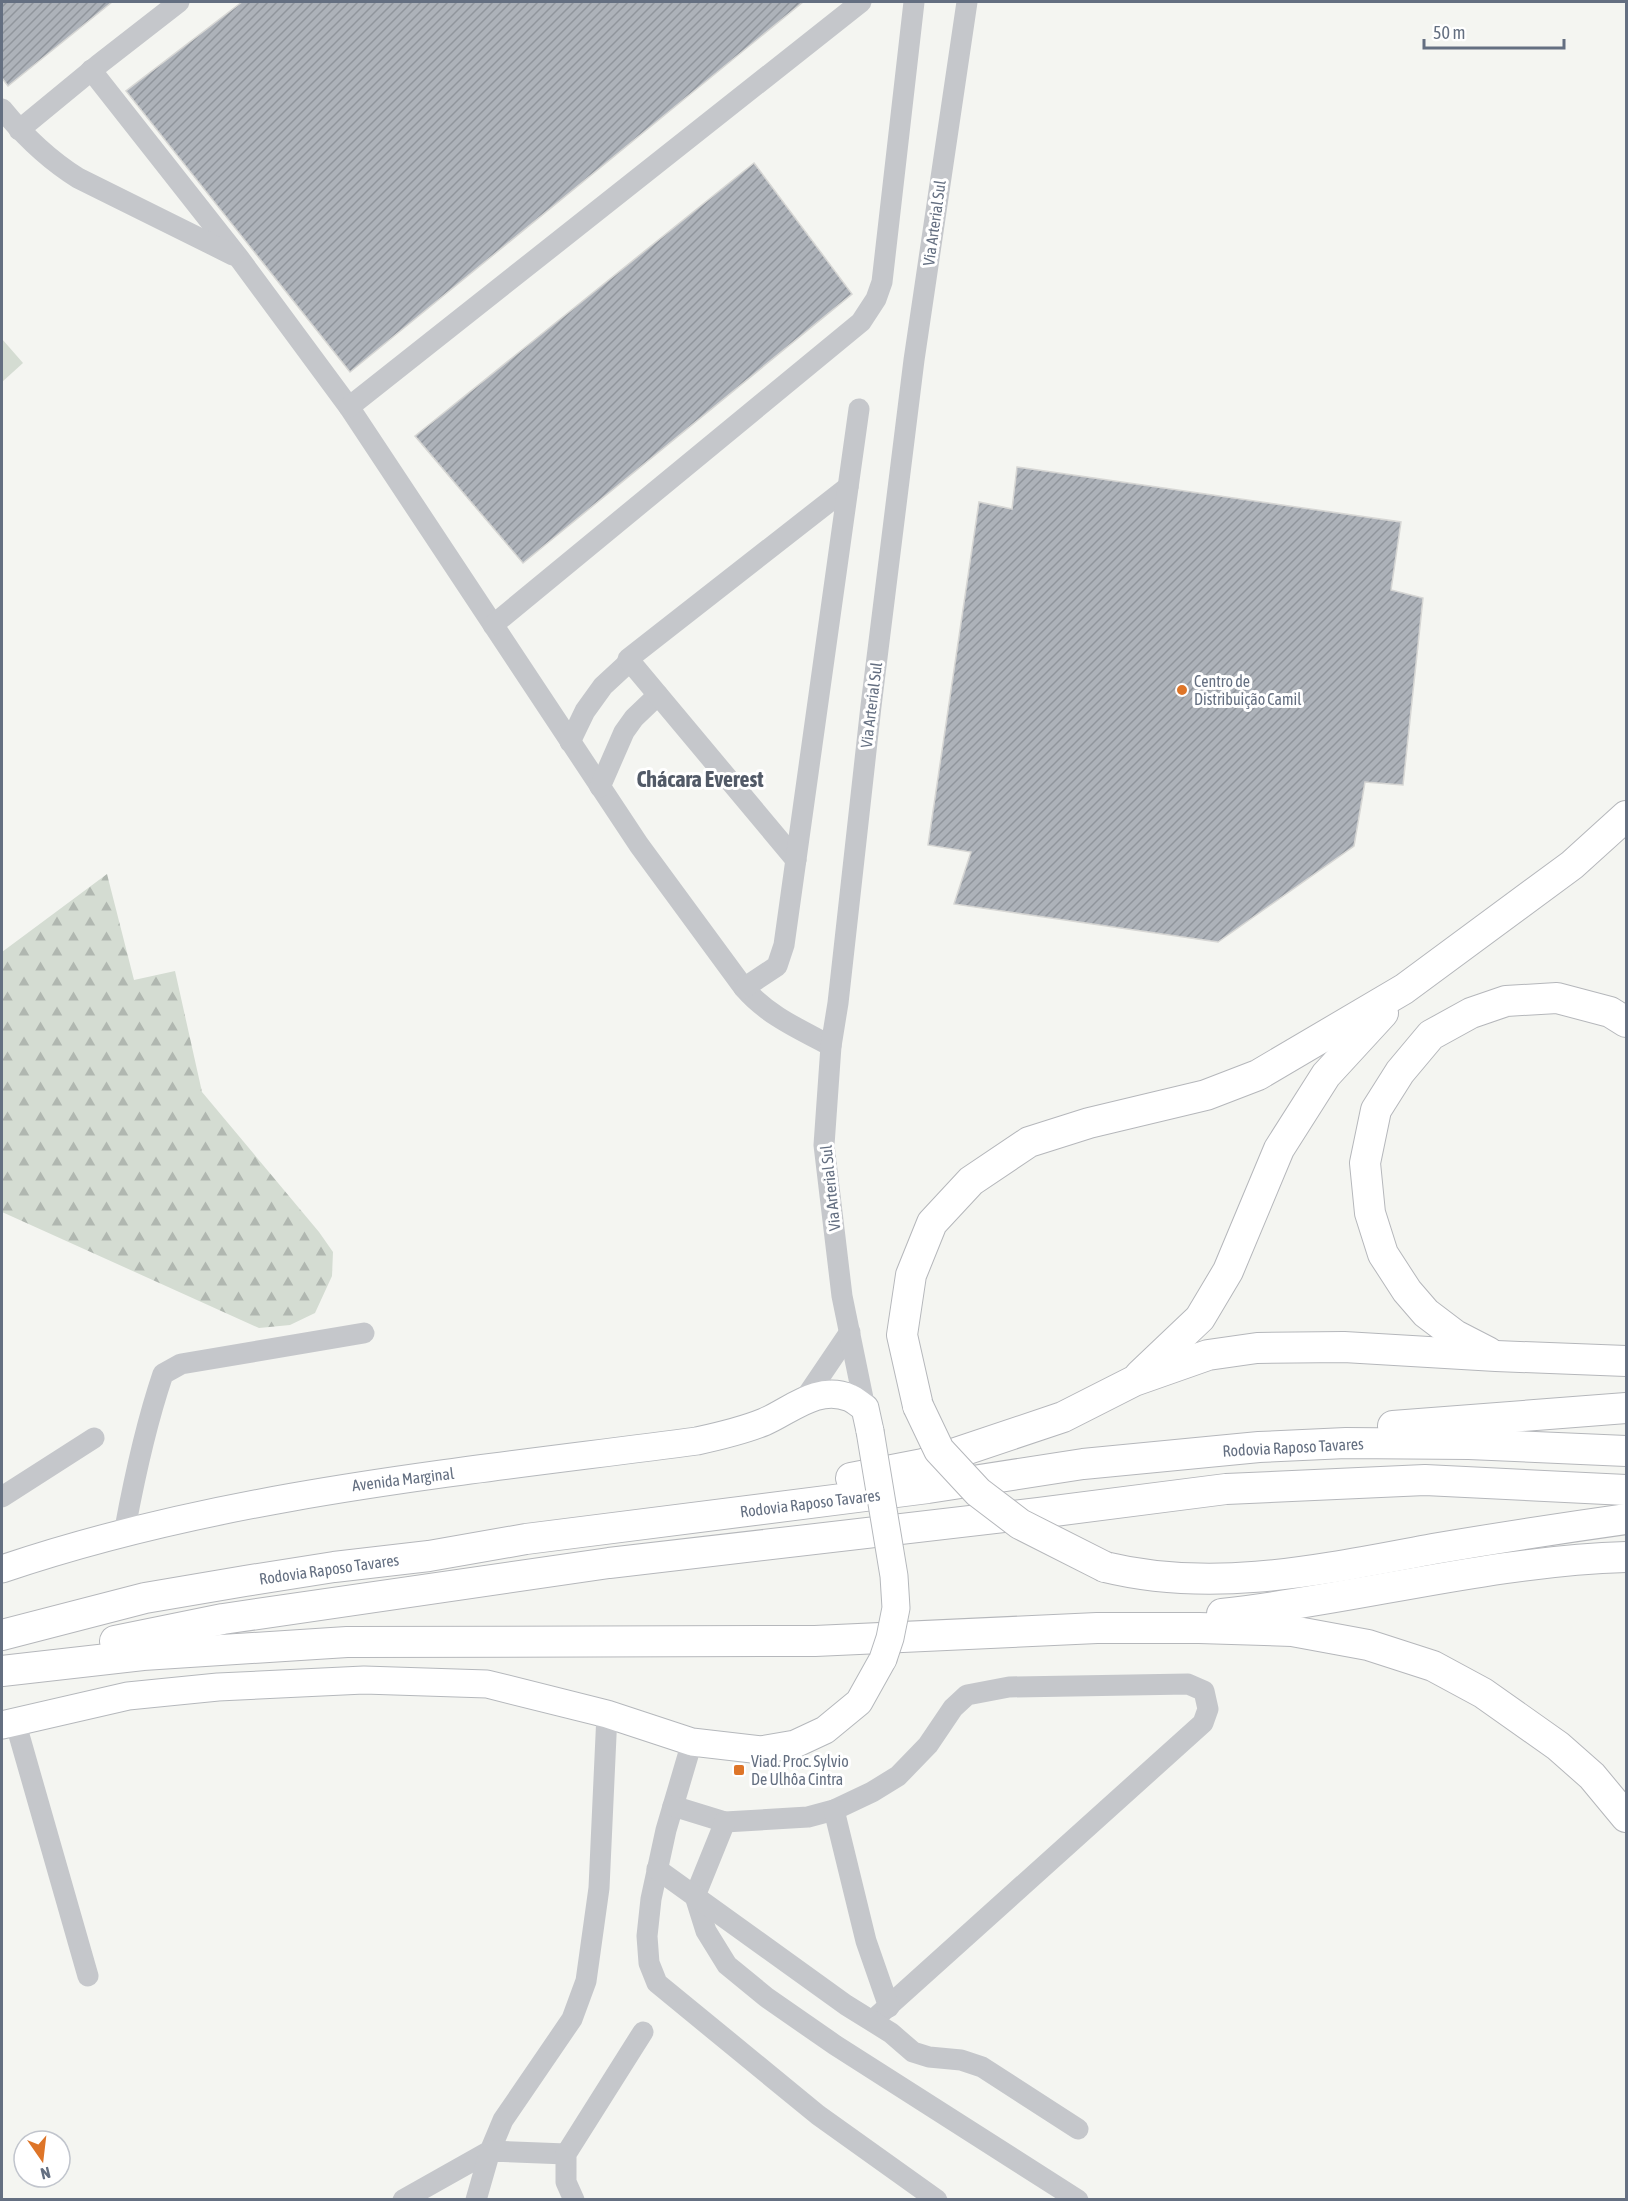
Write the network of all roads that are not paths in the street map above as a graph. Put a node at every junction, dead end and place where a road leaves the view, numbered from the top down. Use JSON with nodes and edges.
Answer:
{"nodes":[{"id":1,"x":179,"y":2,"type":"edge"},
{"id":2,"x":861,"y":2,"type":"edge"},
{"id":3,"x":914,"y":2,"type":"edge"},
{"id":4,"x":967,"y":2,"type":"edge"},
{"id":5,"x":91,"y":70,"type":"junction"},
{"id":6,"x":2,"y":109,"type":"edge"},
{"id":7,"x":19,"y":130,"type":"junction"},
{"id":8,"x":239,"y":258,"type":"junction"},
{"id":9,"x":349,"y":407,"type":"junction"},
{"id":10,"x":859,"y":409,"type":"dead end"},
{"id":11,"x":848,"y":487,"type":"junction"},
{"id":12,"x":493,"y":625,"type":"junction"},
{"id":13,"x":629,"y":662,"type":"junction"},
{"id":14,"x":658,"y":695,"type":"junction"},
{"id":15,"x":570,"y":742,"type":"junction"},
{"id":16,"x":600,"y":787,"type":"junction"},
{"id":17,"x":1626,"y":816,"type":"edge"},
{"id":18,"x":796,"y":860,"type":"junction"},
{"id":19,"x":744,"y":988,"type":"junction"},
{"id":20,"x":1404,"y":989,"type":"junction"},
{"id":21,"x":1626,"y":1023,"type":"edge"},
{"id":22,"x":831,"y":1046,"type":"junction"},
{"id":23,"x":850,"y":1332,"type":"junction"},
{"id":24,"x":364,"y":1333,"type":"dead end"},
{"id":25,"x":1496,"y":1356,"type":"junction"},
{"id":26,"x":1626,"y":1361,"type":"edge"},
{"id":27,"x":1134,"y":1381,"type":"junction"},
{"id":28,"x":804,"y":1400,"type":"junction"},
{"id":29,"x":1626,"y":1408,"type":"edge"},
{"id":30,"x":867,"y":1420,"type":"junction"},
{"id":31,"x":94,"y":1438,"type":"dead end"},
{"id":32,"x":1259,"y":1447,"type":"junction"},
{"id":33,"x":1626,"y":1451,"type":"edge"},
{"id":34,"x":1626,"y":1490,"type":"edge"},
{"id":35,"x":2,"y":1497,"type":"edge"},
{"id":36,"x":1626,"y":1519,"type":"edge"},
{"id":37,"x":597,"y":1530,"type":"junction"},
{"id":38,"x":124,"y":1534,"type":"junction"},
{"id":39,"x":1626,"y":1557,"type":"edge"},
{"id":40,"x":2,"y":1569,"type":"edge"},
{"id":41,"x":1097,"y":1628,"type":"junction"},
{"id":42,"x":2,"y":1635,"type":"edge"},
{"id":43,"x":2,"y":1670,"type":"edge"},
{"id":44,"x":607,"y":1714,"type":"junction"},
{"id":45,"x":8,"y":1723,"type":"edge"},
{"id":46,"x":692,"y":1742,"type":"junction"},
{"id":47,"x":673,"y":1806,"type":"junction"},
{"id":48,"x":834,"y":1810,"type":"junction"},
{"id":49,"x":1626,"y":1817,"type":"edge"},
{"id":50,"x":725,"y":1822,"type":"junction"},
{"id":51,"x":657,"y":1869,"type":"junction"},
{"id":52,"x":695,"y":1896,"type":"junction"},
{"id":53,"x":88,"y":1976,"type":"dead end"},
{"id":54,"x":881,"y":2014,"type":"junction"},
{"id":55,"x":644,"y":2032,"type":"dead end"},
{"id":56,"x":1078,"y":2129,"type":"dead end"},
{"id":57,"x":490,"y":2151,"type":"junction"},
{"id":58,"x":566,"y":2154,"type":"junction"},
{"id":59,"x":403,"y":2199,"type":"edge"},
{"id":60,"x":476,"y":2199,"type":"edge"},
{"id":61,"x":574,"y":2199,"type":"edge"},
{"id":62,"x":937,"y":2199,"type":"edge"},
{"id":63,"x":1078,"y":2199,"type":"edge"}],
"edges":[{"from":1,"to":5,"type":"street"},
{"from":2,"to":9,"type":"street"},
{"from":3,"to":12,"type":"street"},
{"from":4,"to":22,"type":"street","name":"Via Arterial Sul"},
{"from":5,"to":7,"type":"street"},
{"from":5,"to":8,"type":"street"},
{"from":6,"to":7,"type":"street"},
{"from":7,"to":8,"type":"street"},
{"from":8,"to":9,"type":"street"},
{"from":9,"to":12,"type":"street"},
{"from":10,"to":11,"type":"street"},
{"from":11,"to":13,"type":"street"},
{"from":11,"to":18,"type":"street"},
{"from":12,"to":15,"type":"street"},
{"from":13,"to":14,"type":"street"},
{"from":13,"to":15,"type":"street"},
{"from":14,"to":16,"type":"street"},
{"from":14,"to":18,"type":"street"},
{"from":15,"to":16,"type":"street"},
{"from":16,"to":19,"type":"street"},
{"from":17,"to":20,"type":"highway"},
{"from":18,"to":19,"type":"street"},
{"from":19,"to":22,"type":"street"},
{"from":20,"to":27,"type":"highway"},
{"from":20,"to":36,"type":"highway","bridge":true},
{"from":21,"to":25,"type":"highway"},
{"from":22,"to":23,"type":"street","name":"Via Arterial Sul"},
{"from":23,"to":28,"type":"street","name":"Avenida Marginal"},
{"from":23,"to":30,"type":"street","name":"Via Arterial Sul"},
{"from":24,"to":38,"type":"street"},
{"from":25,"to":26,"type":"highway"},
{"from":25,"to":27,"type":"highway"},
{"from":27,"to":37,"type":"highway"},
{"from":28,"to":30,"type":"main road","name":"Avenida Marginal"},
{"from":28,"to":38,"type":"main road","name":"Avenida Marginal"},
{"from":29,"to":32,"type":"highway"},
{"from":30,"to":46,"type":"main road","bridge":true},
{"from":31,"to":35,"type":"street"},
{"from":32,"to":33,"type":"highway","name":"Rodovia Raposo Tavares"},
{"from":32,"to":37,"type":"highway","name":"Rodovia Raposo Tavares"},
{"from":34,"to":43,"type":"highway","name":"Rodovia Raposo Tavares"},
{"from":37,"to":42,"type":"highway","name":"Rodovia Raposo Tavares"},
{"from":38,"to":40,"type":"main road","name":"Avenida Marginal"},
{"from":39,"to":41,"type":"highway"},
{"from":41,"to":43,"type":"highway"},
{"from":41,"to":49,"type":"highway"},
{"from":44,"to":45,"type":"main road"},
{"from":44,"to":46,"type":"main road"},
{"from":44,"to":57,"type":"street"},
{"from":45,"to":53,"type":"street"},
{"from":46,"to":47,"type":"street"},
{"from":47,"to":50,"type":"street"},
{"from":47,"to":51,"type":"street"},
{"from":48,"to":50,"type":"street"},
{"from":48,"to":54,"type":"street"},
{"from":48,"to":54,"type":"street"},
{"from":50,"to":52,"type":"street"},
{"from":51,"to":52,"type":"street"},
{"from":51,"to":62,"type":"street"},
{"from":52,"to":54,"type":"street"},
{"from":52,"to":63,"type":"street"},
{"from":54,"to":56,"type":"street"},
{"from":55,"to":58,"type":"street"},
{"from":57,"to":58,"type":"street"},
{"from":57,"to":59,"type":"street"},
{"from":57,"to":60,"type":"street"},
{"from":58,"to":61,"type":"street"}]}
